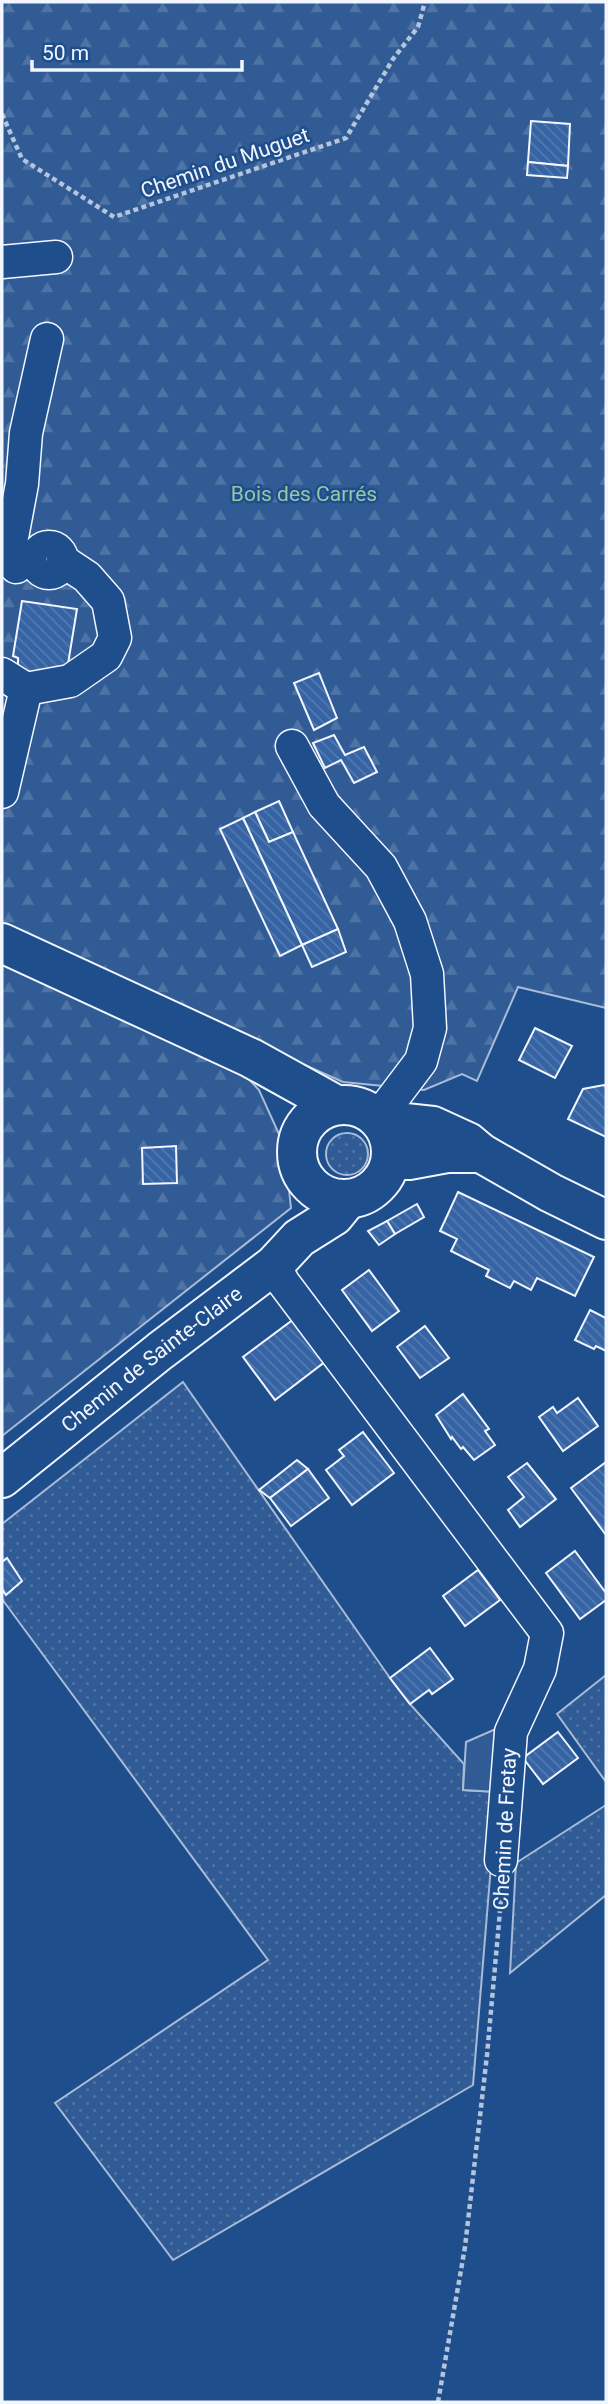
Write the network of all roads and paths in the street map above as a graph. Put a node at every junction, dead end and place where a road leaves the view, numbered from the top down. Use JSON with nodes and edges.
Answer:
{"nodes":[{"id":1,"x":425,"y":2,"type":"edge"},
{"id":2,"x":2,"y":114,"type":"edge"},
{"id":3,"x":56,"y":257,"type":"dead end"},
{"id":4,"x":2,"y":262,"type":"edge"},
{"id":5,"x":47,"y":339,"type":"dead end"},
{"id":6,"x":29,"y":567,"type":"edge"},
{"id":7,"x":14,"y":682,"type":"edge"},
{"id":8,"x":292,"y":746,"type":"dead end"},
{"id":9,"x":2,"y":792,"type":"edge"},
{"id":10,"x":2,"y":943,"type":"edge"},
{"id":11,"x":251,"y":1058,"type":"junction"},
{"id":12,"x":336,"y":1105,"type":"junction"},
{"id":13,"x":385,"y":1136,"type":"junction"},
{"id":14,"x":300,"y":1158,"type":"junction"},
{"id":15,"x":347,"y":1200,"type":"junction"},
{"id":16,"x":606,"y":1220,"type":"edge"},
{"id":17,"x":287,"y":1251,"type":"junction"},
{"id":18,"x":2,"y":1478,"type":"edge"},
{"id":19,"x":500,"y":1860,"type":"joint"},
{"id":20,"x":438,"y":2402,"type":"edge"}],
"edges":[{"from":1,"to":2,"type":"path","name":"Chemin du Muguet"},
{"from":3,"to":4,"type":"street"},
{"from":5,"to":6,"type":"street"},
{"from":6,"to":7,"type":"street"},
{"from":7,"to":9,"type":"street"},
{"from":8,"to":13,"type":"street"},
{"from":10,"to":11,"type":"main road"},
{"from":11,"to":12,"type":"main road"},
{"from":11,"to":14,"type":"main road"},
{"from":12,"to":13,"type":"main road"},
{"from":12,"to":14,"type":"main road"},
{"from":13,"to":15,"type":"main road"},
{"from":13,"to":16,"type":"main road"},
{"from":14,"to":15,"type":"main road"},
{"from":14,"to":17,"type":"main road"},
{"from":15,"to":17,"type":"main road","name":"Chemin de Sainte-Claire"},
{"from":17,"to":18,"type":"main road","name":"Chemin de Sainte-Claire"},
{"from":17,"to":19,"type":"street","name":"Chemin de Fretay"},
{"from":19,"to":20,"type":"path","name":"Chemin de Fretay"}]}
